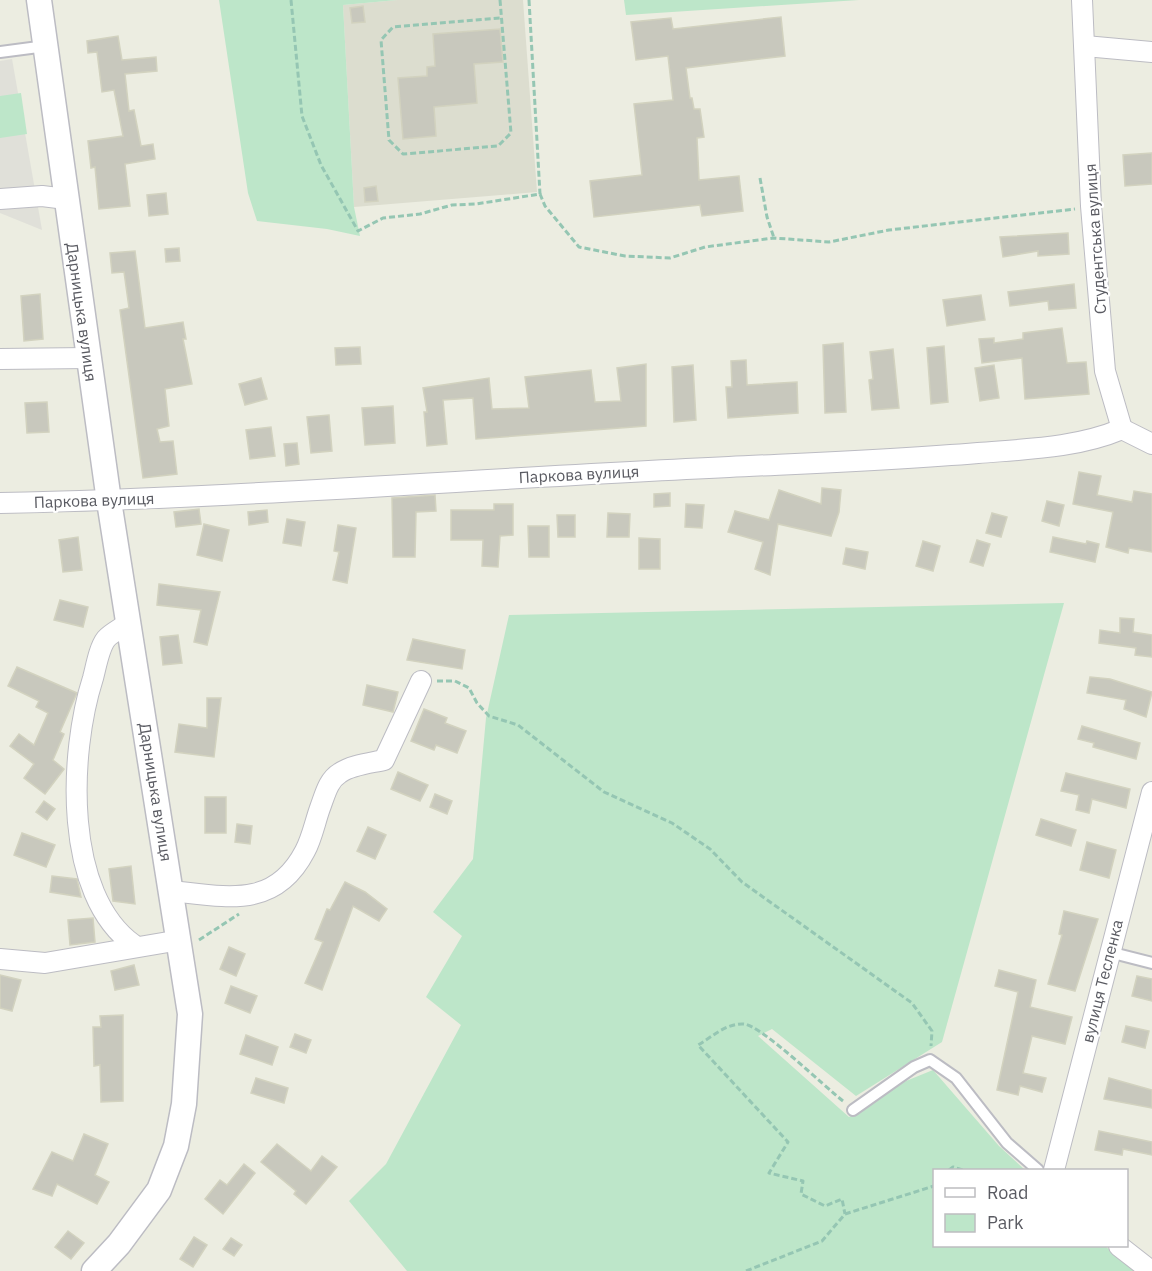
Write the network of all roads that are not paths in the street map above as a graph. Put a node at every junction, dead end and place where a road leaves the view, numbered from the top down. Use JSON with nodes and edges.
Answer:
{"nodes":[{"id":1,"x":39,"y":0,"type":"edge"},
{"id":2,"x":1082,"y":0,"type":"edge"},
{"id":3,"x":46,"y":46,"type":"junction"},
{"id":4,"x":1085,"y":46,"type":"junction"},
{"id":5,"x":0,"y":52,"type":"edge"},
{"id":6,"x":1152,"y":52,"type":"edge"},
{"id":7,"x":0,"y":199,"type":"edge"},
{"id":8,"x":66,"y":200,"type":"junction"},
{"id":9,"x":88,"y":358,"type":"junction"},
{"id":10,"x":0,"y":359,"type":"edge"},
{"id":11,"x":1122,"y":429,"type":"junction"},
{"id":12,"x":1152,"y":444,"type":"edge"},
{"id":13,"x":109,"y":501,"type":"junction"},
{"id":14,"x":0,"y":503,"type":"edge"},
{"id":15,"x":128,"y":623,"type":"junction"},
{"id":16,"x":421,"y":681,"type":"road end"},
{"id":17,"x":1152,"y":792,"type":"edge"},
{"id":18,"x":172,"y":891,"type":"junction"},
{"id":19,"x":134,"y":945,"type":"junction"},
{"id":20,"x":180,"y":947,"type":"junction"},
{"id":21,"x":1109,"y":952,"type":"junction"},
{"id":22,"x":0,"y":959,"type":"edge"},
{"id":23,"x":1152,"y":963,"type":"edge"},
{"id":24,"x":853,"y":1110,"type":"road end"},
{"id":25,"x":1037,"y":1169,"type":"edge"},
{"id":26,"x":1054,"y":1169,"type":"edge"},
{"id":27,"x":1121,"y":1247,"type":"edge"},
{"id":28,"x":94,"y":1271,"type":"edge"},
{"id":29,"x":1151,"y":1271,"type":"edge"}],
"edges":[{"from":1,"to":3,"type":"street","name":"Дарницька вулиця"},
{"from":2,"to":4,"type":"street","name":"Студентська вулиця"},
{"from":3,"to":5,"type":"lane"},
{"from":3,"to":8,"type":"street","name":"Дарницька вулиця"},
{"from":4,"to":6,"type":"street"},
{"from":4,"to":11,"type":"street","name":"Студентська вулиця"},
{"from":7,"to":8,"type":"street"},
{"from":8,"to":9,"type":"street","name":"Дарницька вулиця"},
{"from":9,"to":10,"type":"street"},
{"from":9,"to":13,"type":"street","name":"Дарницька вулиця"},
{"from":11,"to":12,"type":"street"},
{"from":11,"to":13,"type":"street","name":"Паркова вулиця"},
{"from":13,"to":14,"type":"street","name":"Паркова вулиця"},
{"from":13,"to":15,"type":"street","name":"Дарницька вулиця"},
{"from":15,"to":18,"type":"street","name":"Дарницька вулиця"},
{"from":15,"to":19,"type":"street"},
{"from":16,"to":18,"type":"street"},
{"from":17,"to":21,"type":"street","name":"вулиця Тесленка"},
{"from":18,"to":20,"type":"street","name":"Дарницька вулиця"},
{"from":19,"to":20,"type":"street"},
{"from":19,"to":22,"type":"street"},
{"from":20,"to":28,"type":"street","name":"Дарницька вулиця"},
{"from":21,"to":23,"type":"lane"},
{"from":21,"to":26,"type":"street","name":"вулиця Тесленка"},
{"from":24,"to":25,"type":"lane"},
{"from":27,"to":29,"type":"street"}]}
